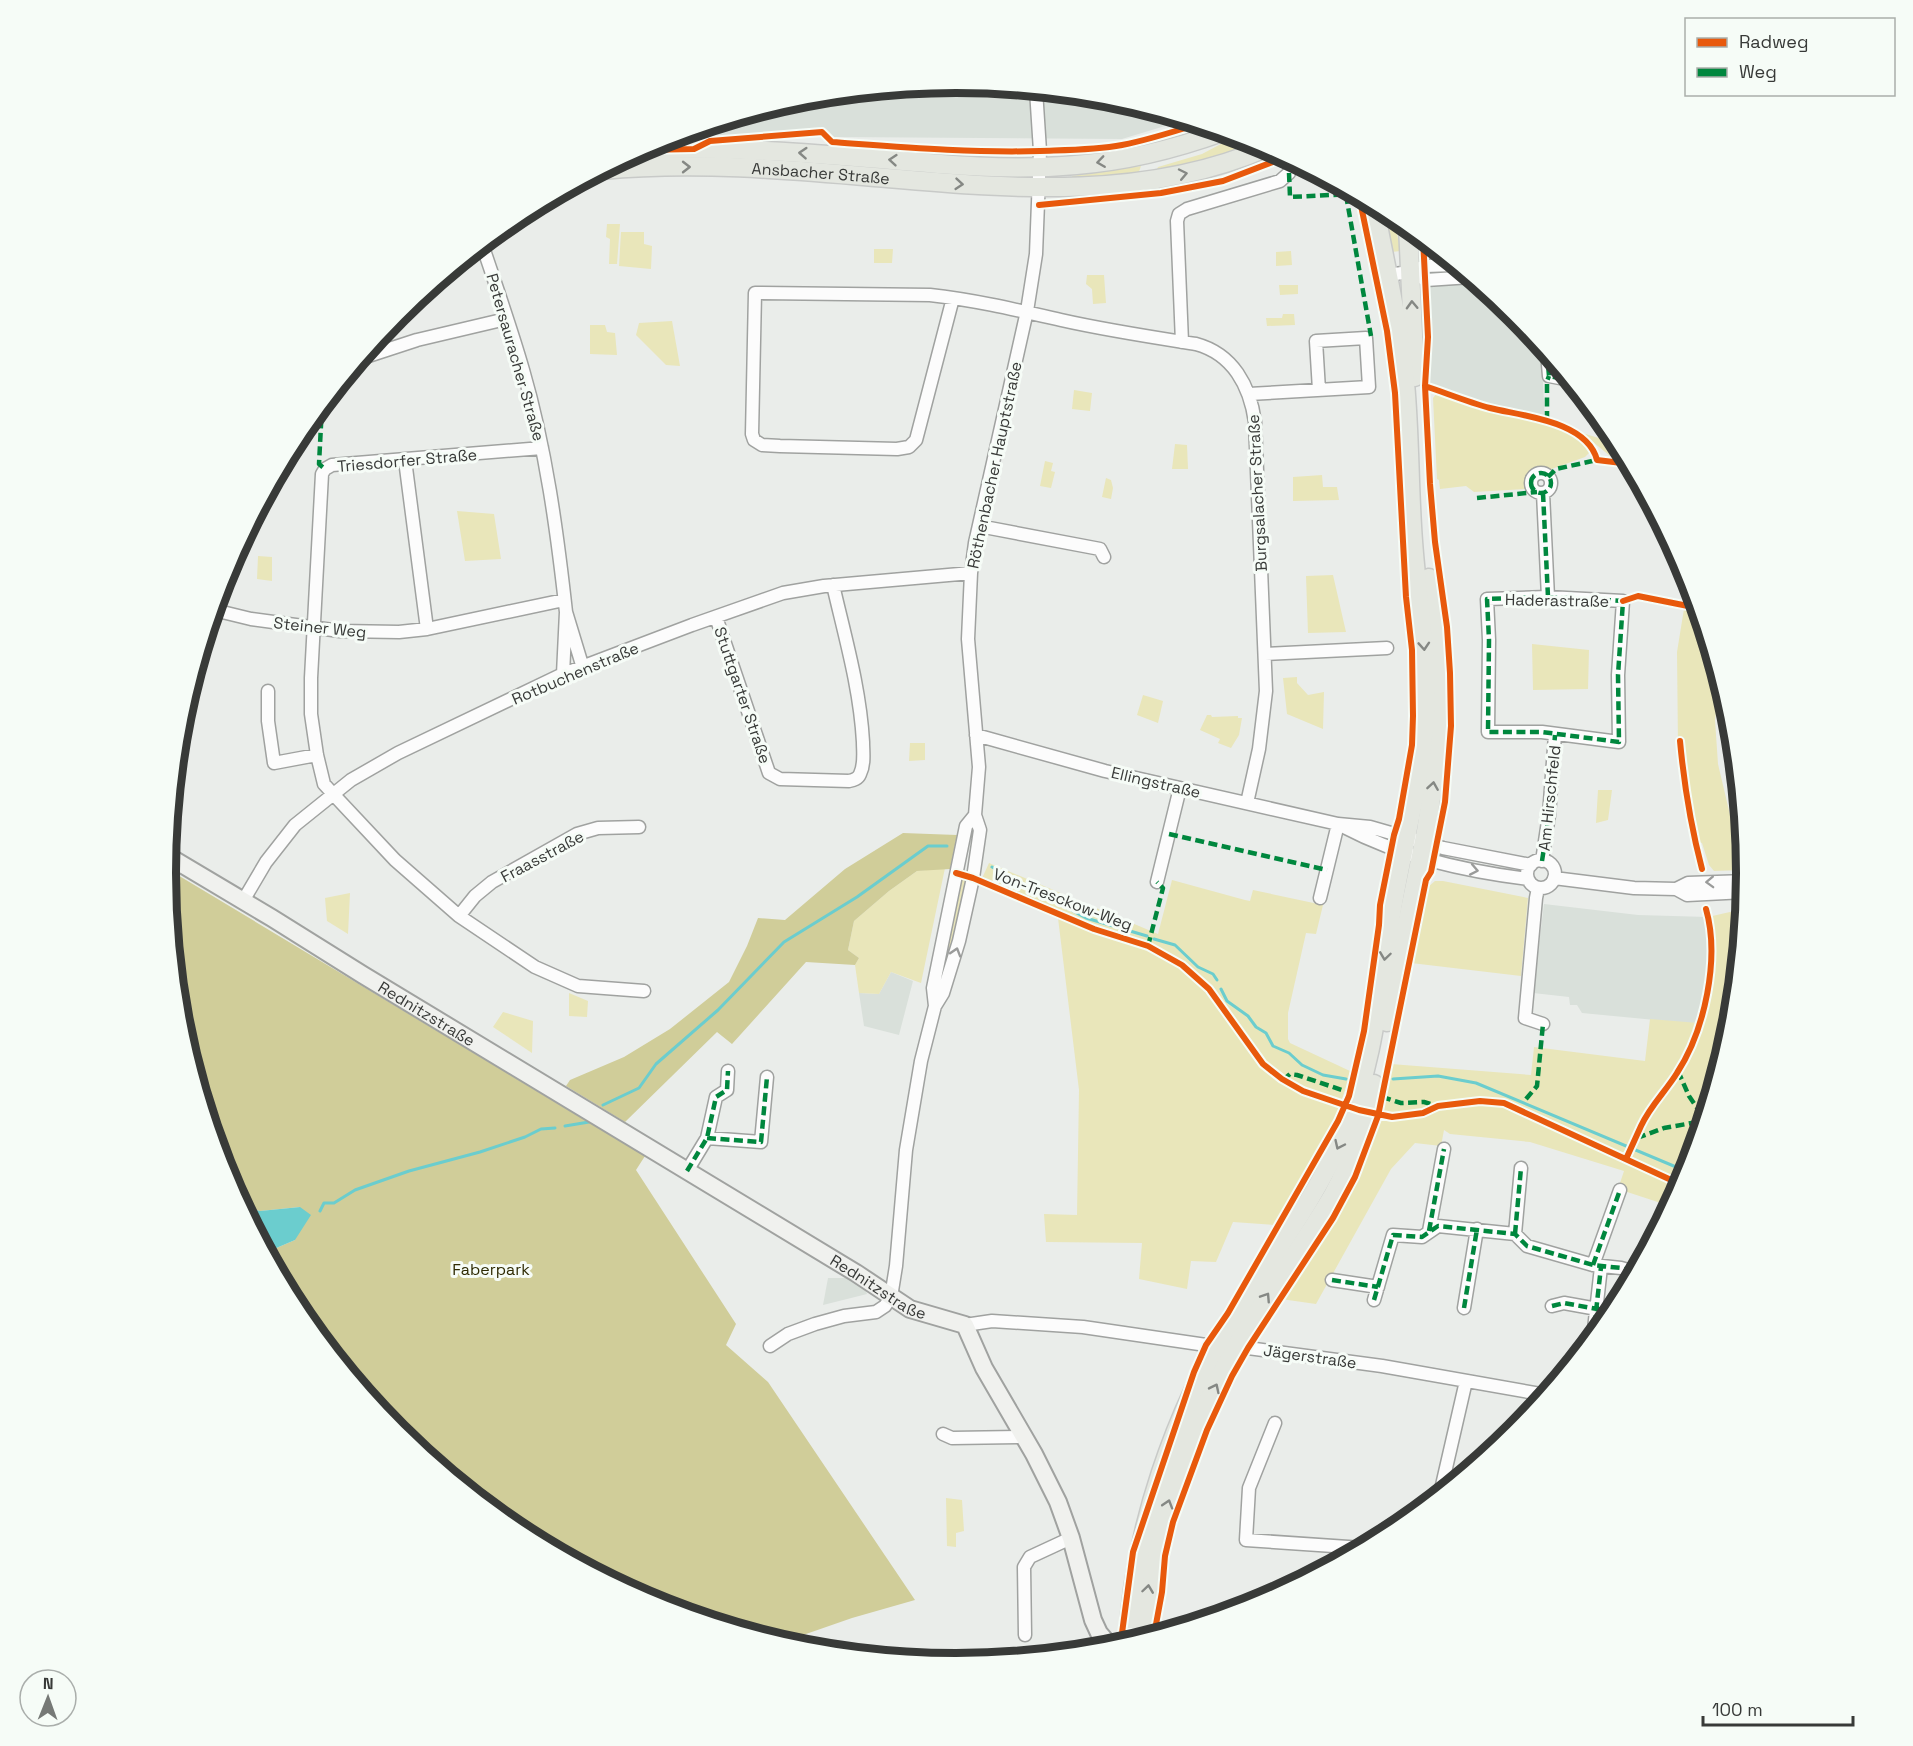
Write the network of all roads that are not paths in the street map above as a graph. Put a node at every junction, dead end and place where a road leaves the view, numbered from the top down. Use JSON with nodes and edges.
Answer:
{"nodes":[{"id":1,"x":1037,"y":98,"type":"edge"},
{"id":2,"x":1211,"y":135,"type":"edge"},
{"id":3,"x":663,"y":150,"type":"edge"},
{"id":4,"x":1159,"y":152,"type":"junction"},
{"id":5,"x":1255,"y":152,"type":"edge"},
{"id":6,"x":1040,"y":168,"type":"junction"},
{"id":7,"x":621,"y":169,"type":"edge"},
{"id":8,"x":1289,"y":173,"type":"dead end"},
{"id":9,"x":1153,"y":180,"type":"junction"},
{"id":10,"x":1040,"y":188,"type":"junction"},
{"id":11,"x":1376,"y":216,"type":"edge"},
{"id":12,"x":1408,"y":238,"type":"edge"},
{"id":13,"x":485,"y":252,"type":"edge"},
{"id":14,"x":1445,"y":265,"type":"edge"},
{"id":15,"x":1410,"y":273,"type":"junction"},
{"id":16,"x":1387,"y":275,"type":"junction"},
{"id":17,"x":1461,"y":278,"type":"edge"},
{"id":18,"x":953,"y":298,"type":"junction"},
{"id":19,"x":1027,"y":311,"type":"junction"},
{"id":20,"x":506,"y":319,"type":"junction"},
{"id":21,"x":1182,"y":342,"type":"junction"},
{"id":22,"x":375,"y":354,"type":"edge"},
{"id":23,"x":1548,"y":365,"type":"edge"},
{"id":24,"x":1558,"y":378,"type":"edge"},
{"id":25,"x":1319,"y":390,"type":"junction"},
{"id":26,"x":1249,"y":394,"type":"junction"},
{"id":27,"x":542,"y":448,"type":"junction"},
{"id":28,"x":405,"y":460,"type":"junction"},
{"id":29,"x":1543,"y":493,"type":"dead end"},
{"id":30,"x":979,"y":526,"type":"junction"},
{"id":31,"x":1104,"y":557,"type":"dead end"},
{"id":32,"x":971,"y":573,"type":"junction"},
{"id":33,"x":833,"y":585,"type":"junction"},
{"id":34,"x":1548,"y":597,"type":"junction"},
{"id":35,"x":565,"y":606,"type":"junction"},
{"id":36,"x":222,"y":612,"type":"edge"},
{"id":37,"x":716,"y":617,"type":"junction"},
{"id":38,"x":314,"y":628,"type":"junction"},
{"id":39,"x":427,"y":629,"type":"junction"},
{"id":40,"x":1387,"y":648,"type":"dead end"},
{"id":41,"x":1265,"y":654,"type":"junction"},
{"id":42,"x":583,"y":668,"type":"junction"},
{"id":43,"x":563,"y":674,"type":"junction"},
{"id":44,"x":268,"y":691,"type":"dead end"},
{"id":45,"x":976,"y":735,"type":"junction"},
{"id":46,"x":1555,"y":735,"type":"junction"},
{"id":47,"x":316,"y":755,"type":"junction"},
{"id":48,"x":1180,"y":788,"type":"junction"},
{"id":49,"x":333,"y":795,"type":"junction"},
{"id":50,"x":1247,"y":803,"type":"junction"},
{"id":51,"x":1338,"y":824,"type":"junction"},
{"id":52,"x":639,"y":827,"type":"dead end"},
{"id":53,"x":1413,"y":848,"type":"junction"},
{"id":54,"x":176,"y":861,"type":"edge"},
{"id":55,"x":1537,"y":863,"type":"junction"},
{"id":56,"x":1554,"y":878,"type":"junction"},
{"id":57,"x":1528,"y":879,"type":"junction"},
{"id":58,"x":1736,"y":881,"type":"edge"},
{"id":59,"x":1157,"y":882,"type":"dead end"},
{"id":60,"x":1538,"y":888,"type":"junction"},
{"id":61,"x":1676,"y":889,"type":"junction"},
{"id":62,"x":1736,"y":892,"type":"edge"},
{"id":63,"x":1320,"y":898,"type":"dead end"},
{"id":64,"x":243,"y":901,"type":"junction"},
{"id":65,"x":459,"y":916,"type":"junction"},
{"id":66,"x":644,"y":991,"type":"dead end"},
{"id":67,"x":1543,"y":1024,"type":"dead end"},
{"id":68,"x":728,"y":1071,"type":"dead end"},
{"id":69,"x":767,"y":1077,"type":"dead end"},
{"id":70,"x":707,"y":1138,"type":"junction"},
{"id":71,"x":1444,"y":1149,"type":"dead end"},
{"id":72,"x":1521,"y":1168,"type":"dead end"},
{"id":73,"x":687,"y":1171,"type":"junction"},
{"id":74,"x":1620,"y":1190,"type":"dead end"},
{"id":75,"x":1477,"y":1229,"type":"junction"},
{"id":76,"x":1429,"y":1231,"type":"junction"},
{"id":77,"x":1515,"y":1234,"type":"junction"},
{"id":78,"x":1597,"y":1266,"type":"junction"},
{"id":79,"x":1628,"y":1270,"type":"edge"},
{"id":80,"x":1332,"y":1280,"type":"dead end"},
{"id":81,"x":1378,"y":1287,"type":"junction"},
{"id":82,"x":891,"y":1297,"type":"junction"},
{"id":83,"x":1374,"y":1300,"type":"dead end"},
{"id":84,"x":1552,"y":1306,"type":"dead end"},
{"id":85,"x":1596,"y":1307,"type":"junction"},
{"id":86,"x":1464,"y":1308,"type":"dead end"},
{"id":87,"x":1603,"y":1309,"type":"edge"},
{"id":88,"x":1595,"y":1320,"type":"edge"},
{"id":89,"x":965,"y":1325,"type":"junction"},
{"id":90,"x":770,"y":1346,"type":"dead end"},
{"id":91,"x":1216,"y":1346,"type":"junction"},
{"id":92,"x":1236,"y":1347,"type":"junction"},
{"id":93,"x":1466,"y":1381,"type":"junction"},
{"id":94,"x":1537,"y":1393,"type":"edge"},
{"id":95,"x":1275,"y":1423,"type":"dead end"},
{"id":96,"x":943,"y":1434,"type":"dead end"},
{"id":97,"x":1025,"y":1437,"type":"junction"},
{"id":98,"x":1443,"y":1482,"type":"edge"},
{"id":99,"x":1071,"y":1538,"type":"junction"},
{"id":100,"x":1348,"y":1547,"type":"edge"},
{"id":101,"x":1145,"y":1629,"type":"edge"},
{"id":102,"x":1129,"y":1633,"type":"edge"},
{"id":103,"x":1025,"y":1635,"type":"dead end"},
{"id":104,"x":1102,"y":1639,"type":"edge"}],
"edges":[{"from":1,"to":6,"type":"street"},
{"from":2,"to":4,"type":"main road","name":"Ansbacher Straße"},
{"from":6,"to":3,"type":"main road","name":"Ansbacher Straße","one_way":true},
{"from":4,"to":6,"type":"main road","name":"Ansbacher Straße","one_way":true},
{"from":4,"to":9,"type":"main road"},
{"from":9,"to":5,"type":"main road","name":"Ansbacher Straße","one_way":true},
{"from":6,"to":10,"type":"street"},
{"from":7,"to":10,"type":"main road","name":"Ansbacher Straße","one_way":true},
{"from":8,"to":21,"type":"street"},
{"from":9,"to":10,"type":"main road","name":"Ansbacher Straße"},
{"from":10,"to":19,"type":"street","name":"Röthenbacher Hauptstraße"},
{"from":11,"to":16,"type":"main road"},
{"from":12,"to":15,"type":"main road"},
{"from":13,"to":20,"type":"street","name":"Petersauracher Straße"},
{"from":14,"to":15,"type":"street"},
{"from":15,"to":16,"type":"street"},
{"from":15,"to":17,"type":"street"},
{"from":53,"to":15,"type":"main road","one_way":true},
{"from":16,"to":53,"type":"main road","one_way":true},
{"from":18,"to":18,"type":"street","name":"Burgsalacher Straße"},
{"from":18,"to":19,"type":"street","name":"Burgsalacher Straße"},
{"from":19,"to":21,"type":"street","name":"Burgsalacher Straße"},
{"from":19,"to":30,"type":"street","name":"Röthenbacher Hauptstraße"},
{"from":20,"to":22,"type":"street"},
{"from":20,"to":27,"type":"street","name":"Petersauracher Straße"},
{"from":21,"to":26,"type":"street","name":"Burgsalacher Straße"},
{"from":23,"to":24,"type":"street"},
{"from":25,"to":25,"type":"street"},
{"from":25,"to":26,"type":"street"},
{"from":26,"to":41,"type":"street","name":"Burgsalacher Straße"},
{"from":27,"to":28,"type":"street","name":"Triesdorfer Straße"},
{"from":27,"to":35,"type":"street","name":"Petersauracher Straße"},
{"from":28,"to":38,"type":"street","name":"Triesdorfer Straße"},
{"from":28,"to":39,"type":"street"},
{"from":29,"to":34,"type":"street"},
{"from":30,"to":31,"type":"street"},
{"from":30,"to":32,"type":"street","name":"Röthenbacher Hauptstraße"},
{"from":32,"to":33,"type":"street","name":"Rotbuchenstraße"},
{"from":32,"to":45,"type":"street","name":"Röthenbacher Hauptstraße"},
{"from":33,"to":37,"type":"street","name":"Rotbuchenstraße"},
{"from":33,"to":37,"type":"street","name":"Stuttgarter Straße"},
{"from":34,"to":46,"type":"street","name":"Haderastraße"},
{"from":34,"to":46,"type":"street","name":"Haderastraße"},
{"from":35,"to":39,"type":"street","name":"Steiner Weg"},
{"from":35,"to":42,"type":"street","name":"Petersauracher Straße"},
{"from":35,"to":43,"type":"street","name":"Petersauracher Straße"},
{"from":36,"to":38,"type":"street","name":"Steiner Weg"},
{"from":37,"to":42,"type":"street","name":"Rotbuchenstraße"},
{"from":38,"to":39,"type":"street","name":"Steiner Weg"},
{"from":38,"to":47,"type":"street","name":"Triesdorfer Straße"},
{"from":40,"to":41,"type":"street"},
{"from":41,"to":50,"type":"street","name":"Burgsalacher Straße"},
{"from":42,"to":43,"type":"street","name":"Rotbuchenstraße"},
{"from":43,"to":49,"type":"street","name":"Rotbuchenstraße"},
{"from":44,"to":47,"type":"street"},
{"from":45,"to":48,"type":"street","name":"Ellingstraße"},
{"from":45,"to":82,"type":"street","name":"Röthenbacher Hauptstraße"},
{"from":46,"to":55,"type":"street","name":"Am Hirschfeld"},
{"from":47,"to":49,"type":"street","name":"Triesdorfer Straße"},
{"from":48,"to":50,"type":"street","name":"Ellingstraße"},
{"from":48,"to":59,"type":"street"},
{"from":49,"to":64,"type":"street","name":"Rotbuchenstraße"},
{"from":49,"to":65,"type":"street","name":"Triesdorfer Straße"},
{"from":50,"to":51,"type":"street","name":"Ellingstraße"},
{"from":51,"to":53,"type":"street","name":"Ellingstraße"},
{"from":51,"to":63,"type":"street"},
{"from":52,"to":65,"type":"street","name":"Fraasstraße"},
{"from":53,"to":55,"type":"street"},
{"from":53,"to":57,"type":"street","one_way":true},
{"from":53,"to":91,"type":"main road","one_way":true},
{"from":92,"to":53,"type":"main road","one_way":true},
{"from":54,"to":64,"type":"main road","name":"Rednitzstraße"},
{"from":55,"to":56,"type":"street"},
{"from":55,"to":57,"type":"street"},
{"from":56,"to":60,"type":"street"},
{"from":56,"to":61,"type":"street"},
{"from":57,"to":60,"type":"street"},
{"from":58,"to":61,"type":"street","one_way":true},
{"from":60,"to":67,"type":"street"},
{"from":61,"to":62,"type":"street"},
{"from":64,"to":73,"type":"main road","name":"Rednitzstraße"},
{"from":65,"to":66,"type":"street","name":"Triesdorfer Straße"},
{"from":68,"to":70,"type":"street"},
{"from":69,"to":70,"type":"street"},
{"from":70,"to":73,"type":"street"},
{"from":71,"to":76,"type":"street"},
{"from":72,"to":77,"type":"street"},
{"from":73,"to":82,"type":"main road","name":"Rednitzstraße"},
{"from":74,"to":78,"type":"street"},
{"from":75,"to":76,"type":"street"},
{"from":75,"to":77,"type":"street"},
{"from":75,"to":86,"type":"street"},
{"from":76,"to":81,"type":"street"},
{"from":77,"to":78,"type":"street"},
{"from":78,"to":79,"type":"street"},
{"from":78,"to":85,"type":"street"},
{"from":80,"to":81,"type":"street"},
{"from":81,"to":83,"type":"street"},
{"from":82,"to":89,"type":"main road","name":"Rednitzstraße"},
{"from":82,"to":90,"type":"street"},
{"from":84,"to":85,"type":"street"},
{"from":85,"to":87,"type":"street"},
{"from":85,"to":88,"type":"street"},
{"from":89,"to":91,"type":"street","name":"Jägerstraße"},
{"from":89,"to":97,"type":"main road"},
{"from":91,"to":92,"type":"street","name":"Jägerstraße"},
{"from":91,"to":102,"type":"main road"},
{"from":92,"to":93,"type":"street","name":"Jägerstraße"},
{"from":101,"to":92,"type":"main road","one_way":true},
{"from":93,"to":94,"type":"street","name":"Jägerstraße"},
{"from":93,"to":98,"type":"street"},
{"from":95,"to":100,"type":"street"},
{"from":96,"to":97,"type":"street"},
{"from":97,"to":99,"type":"main road"},
{"from":99,"to":103,"type":"street"},
{"from":99,"to":104,"type":"main road"}]}
